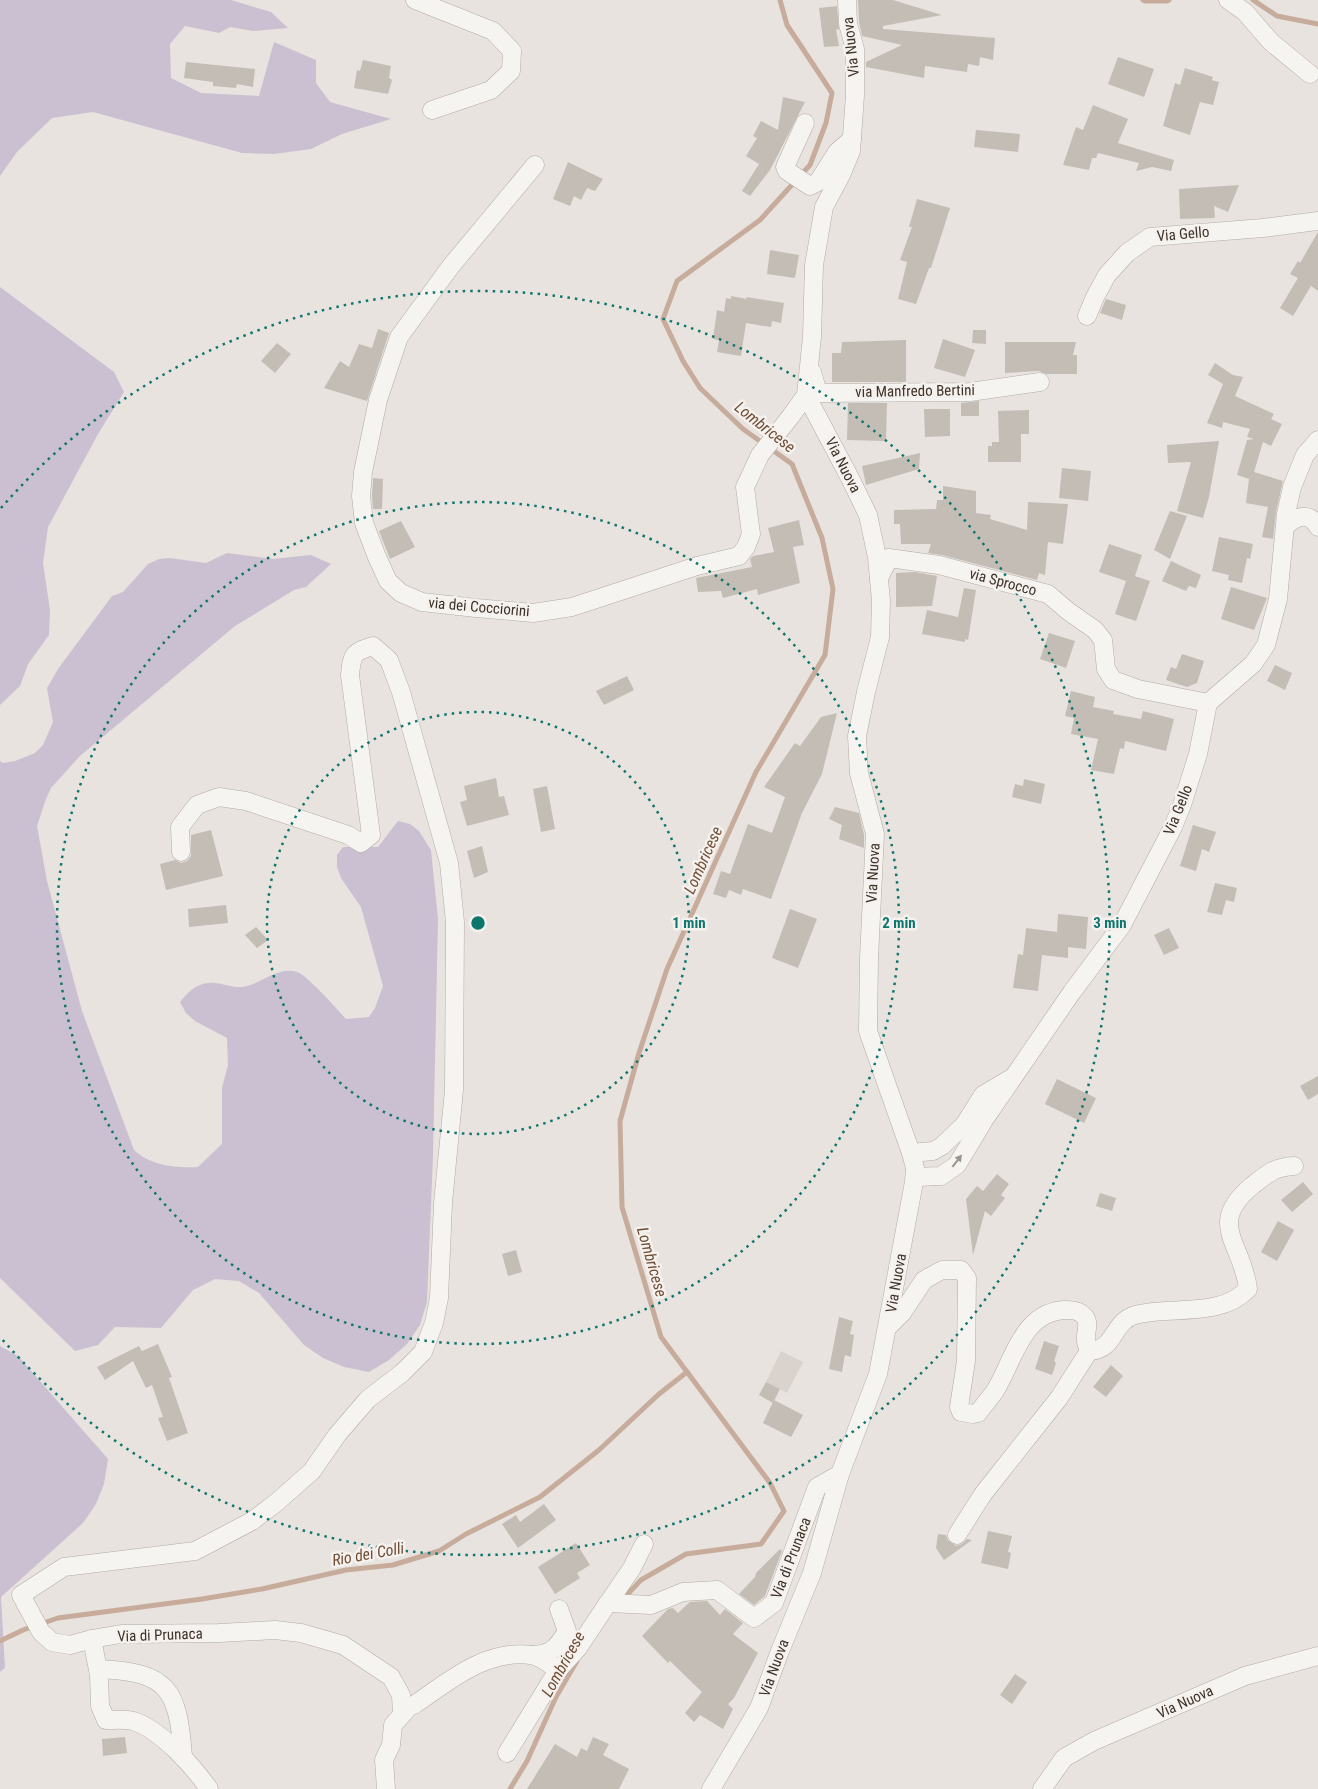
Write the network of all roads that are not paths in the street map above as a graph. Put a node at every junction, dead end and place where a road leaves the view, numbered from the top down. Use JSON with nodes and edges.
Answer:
{"nodes":[{"id":1,"x":415,"y":0,"type":"edge"},
{"id":2,"x":848,"y":0,"type":"edge"},
{"id":3,"x":1228,"y":0,"type":"edge"},
{"id":4,"x":1310,"y":74,"type":"dead end"},
{"id":5,"x":432,"y":110,"type":"dead end"},
{"id":6,"x":805,"y":124,"type":"dead end"},
{"id":7,"x":852,"y":139,"type":"junction"},
{"id":8,"x":535,"y":165,"type":"dead end"},
{"id":9,"x":1318,"y":221,"type":"edge"},
{"id":10,"x":1087,"y":316,"type":"dead end"},
{"id":11,"x":809,"y":364,"type":"junction"},
{"id":12,"x":1040,"y":382,"type":"dead end"},
{"id":13,"x":806,"y":395,"type":"junction"},
{"id":14,"x":1318,"y":440,"type":"edge"},
{"id":15,"x":1286,"y":526,"type":"junction"},
{"id":16,"x":1318,"y":527,"type":"edge"},
{"id":17,"x":879,"y":578,"type":"junction"},
{"id":18,"x":1208,"y":703,"type":"junction"},
{"id":19,"x":181,"y":852,"type":"dead end"},
{"id":20,"x":1013,"y":1078,"type":"junction"},
{"id":21,"x":912,"y":1153,"type":"junction"},
{"id":22,"x":1294,"y":1166,"type":"dead end"},
{"id":23,"x":914,"y":1177,"type":"junction"},
{"id":24,"x":888,"y":1327,"type":"junction"},
{"id":25,"x":1088,"y":1351,"type":"junction"},
{"id":26,"x":840,"y":1474,"type":"junction"},
{"id":27,"x":957,"y":1535,"type":"dead end"},
{"id":28,"x":644,"y":1544,"type":"dead end"},
{"id":29,"x":608,"y":1604,"type":"junction"},
{"id":30,"x":559,"y":1608,"type":"dead end"},
{"id":31,"x":92,"y":1639,"type":"junction"},
{"id":32,"x":533,"y":1655,"type":"junction"},
{"id":33,"x":1318,"y":1656,"type":"edge"},
{"id":34,"x":98,"y":1669,"type":"junction"},
{"id":35,"x":558,"y":1670,"type":"junction"},
{"id":36,"x":402,"y":1714,"type":"junction"},
{"id":37,"x":507,"y":1753,"type":"dead end"},
{"id":38,"x":183,"y":1757,"type":"junction"},
{"id":39,"x":209,"y":1789,"type":"edge"},
{"id":40,"x":386,"y":1789,"type":"edge"},
{"id":41,"x":711,"y":1789,"type":"edge"},
{"id":42,"x":1042,"y":1789,"type":"edge"}],
"edges":[{"from":1,"to":5,"type":"street"},
{"from":2,"to":7,"type":"street","name":"Via Nuova"},
{"from":3,"to":4,"type":"street"},
{"from":6,"to":7,"type":"street"},
{"from":7,"to":11,"type":"street","name":"Via Nuova"},
{"from":8,"to":13,"type":"street","name":"via dei Cocciorini"},
{"from":9,"to":10,"type":"street","name":"Via Gello"},
{"from":11,"to":12,"type":"street","name":"via Manfredo Bertini"},
{"from":11,"to":13,"type":"street","name":"Via Nuova"},
{"from":13,"to":17,"type":"street","name":"Via Nuova"},
{"from":14,"to":15,"type":"street"},
{"from":15,"to":16,"type":"street"},
{"from":15,"to":18,"type":"street"},
{"from":17,"to":18,"type":"street","name":"via Sprocco"},
{"from":17,"to":21,"type":"street","name":"Via Nuova"},
{"from":18,"to":20,"type":"street","name":"Via Gello"},
{"from":19,"to":31,"type":"street","name":"Via di Prunaca"},
{"from":20,"to":21,"type":"street","name":"Via Gello"},
{"from":23,"to":20,"type":"street","name":"Via Gello","one_way":true},
{"from":21,"to":23,"type":"street","name":"Via Nuova"},
{"from":22,"to":25,"type":"street"},
{"from":23,"to":24,"type":"street","name":"Via Nuova"},
{"from":24,"to":25,"type":"street"},
{"from":24,"to":26,"type":"street","name":"Via Nuova"},
{"from":25,"to":27,"type":"street"},
{"from":26,"to":29,"type":"street","name":"Via di Prunaca"},
{"from":26,"to":41,"type":"street","name":"Via Nuova"},
{"from":28,"to":29,"type":"street"},
{"from":29,"to":35,"type":"street"},
{"from":30,"to":32,"type":"street"},
{"from":31,"to":34,"type":"street"},
{"from":31,"to":36,"type":"street","name":"Via di Prunaca"},
{"from":32,"to":35,"type":"street"},
{"from":32,"to":36,"type":"street"},
{"from":33,"to":42,"type":"street","name":"Via Nuova"},
{"from":34,"to":38,"type":"street"},
{"from":34,"to":38,"type":"street"},
{"from":35,"to":37,"type":"street"},
{"from":36,"to":40,"type":"street"},
{"from":38,"to":39,"type":"street"}]}
